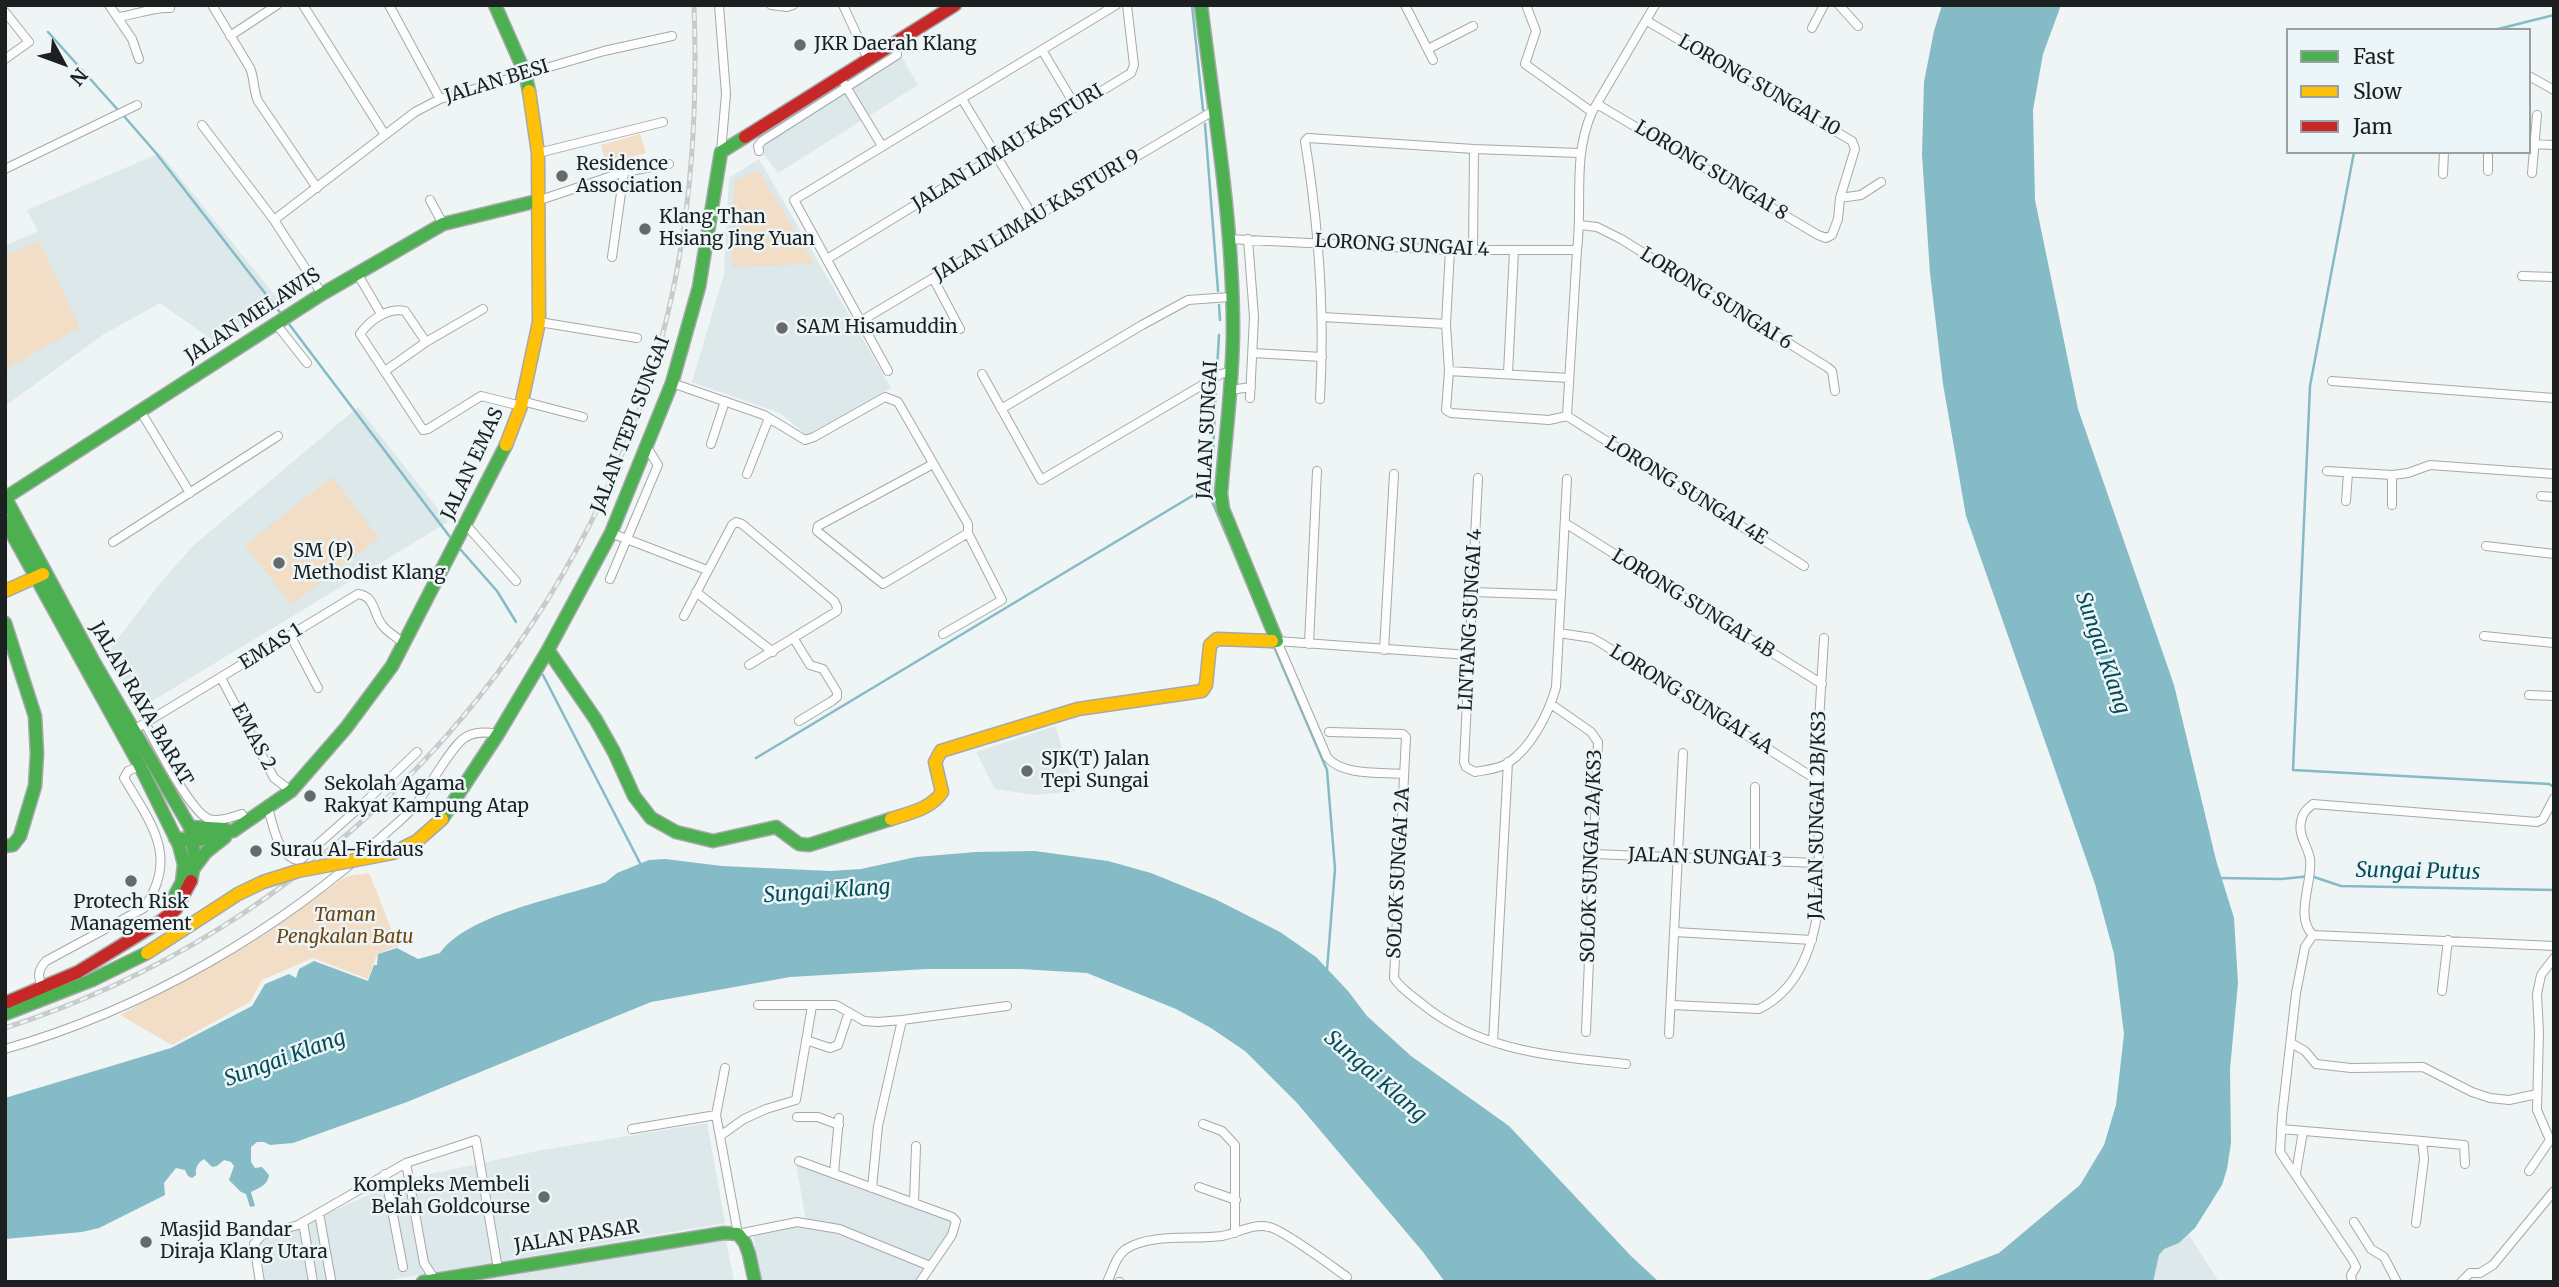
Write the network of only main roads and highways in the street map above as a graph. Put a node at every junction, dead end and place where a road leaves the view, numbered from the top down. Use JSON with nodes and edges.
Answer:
{"nodes":[{"id":1,"x":495,"y":5,"type":"edge"},
{"id":2,"x":955,"y":5,"type":"edge"},
{"id":3,"x":1201,"y":5,"type":"edge"},
{"id":4,"x":537,"y":201,"type":"junction"},
{"id":5,"x":5,"y":498,"type":"edge"},
{"id":6,"x":5,"y":521,"type":"edge"},
{"id":7,"x":41,"y":575,"type":"junction"},
{"id":8,"x":5,"y":592,"type":"edge"},
{"id":9,"x":5,"y":623,"type":"edge"},
{"id":10,"x":545,"y":655,"type":"junction"},
{"id":11,"x":128,"y":734,"type":"junction"},
{"id":12,"x":164,"y":783,"type":"junction"},
{"id":13,"x":165,"y":820,"type":"junction"},
{"id":14,"x":190,"y":827,"type":"junction"},
{"id":15,"x":240,"y":827,"type":"junction"},
{"id":16,"x":175,"y":838,"type":"junction"},
{"id":17,"x":195,"y":841,"type":"junction"},
{"id":18,"x":7,"y":845,"type":"edge"},
{"id":19,"x":194,"y":868,"type":"junction"},
{"id":20,"x":152,"y":926,"type":"junction"},
{"id":21,"x":5,"y":1003,"type":"edge"},
{"id":22,"x":5,"y":1014,"type":"edge"},
{"id":23,"x":471,"y":1278,"type":"edge"},
{"id":24,"x":429,"y":1281,"type":"edge"},
{"id":25,"x":755,"y":1282,"type":"edge"}],
"edges":[{"from":1,"to":4,"type":"main road","name":"JALAN EMAS"},
{"from":2,"to":10,"type":"main road","name":"JALAN TEPI SUNGAI"},
{"from":3,"to":10,"type":"main road","name":"JALAN SUNGAI"},
{"from":4,"to":5,"type":"main road","name":"JALAN MELAWIS"},
{"from":4,"to":15,"type":"main road","name":"JALAN EMAS"},
{"from":5,"to":7,"type":"main road","name":"JALAN RAYA BARAT"},
{"from":6,"to":7,"type":"main road","name":"JALAN RAYA BARAT"},
{"from":7,"to":8,"type":"main road"},
{"from":7,"to":11,"type":"main road","name":"JALAN RAYA BARAT"},
{"from":9,"to":18,"type":"main road"},
{"from":10,"to":22,"type":"main road","name":"JALAN TEPI SUNGAI","bridge":true},
{"from":11,"to":12,"type":"main road","name":"JALAN RAYA BARAT"},
{"from":11,"to":13,"type":"main road","name":"JALAN RAYA BARAT"},
{"from":12,"to":13,"type":"main road"},
{"from":12,"to":14,"type":"main road","name":"JALAN RAYA BARAT"},
{"from":13,"to":16,"type":"main road","name":"JALAN RAYA BARAT"},
{"from":14,"to":15,"type":"main road","name":"JALAN EMAS"},
{"from":14,"to":17,"type":"main road","name":"JALAN RAYA BARAT"},
{"from":15,"to":17,"type":"main road","name":"JALAN EMAS"},
{"from":15,"to":19,"type":"main road"},
{"from":16,"to":17,"type":"main road","name":"JALAN EMAS"},
{"from":16,"to":20,"type":"main road","name":"JALAN RAYA BARAT"},
{"from":17,"to":19,"type":"main road","name":"JALAN RAYA BARAT"},
{"from":19,"to":20,"type":"main road","name":"JALAN RAYA BARAT"},
{"from":20,"to":21,"type":"main road","name":"JALAN RAYA BARAT"},
{"from":23,"to":24,"type":"main road","name":"JALAN PASAR"},
{"from":23,"to":25,"type":"main road","name":"JALAN PASAR"}]}
